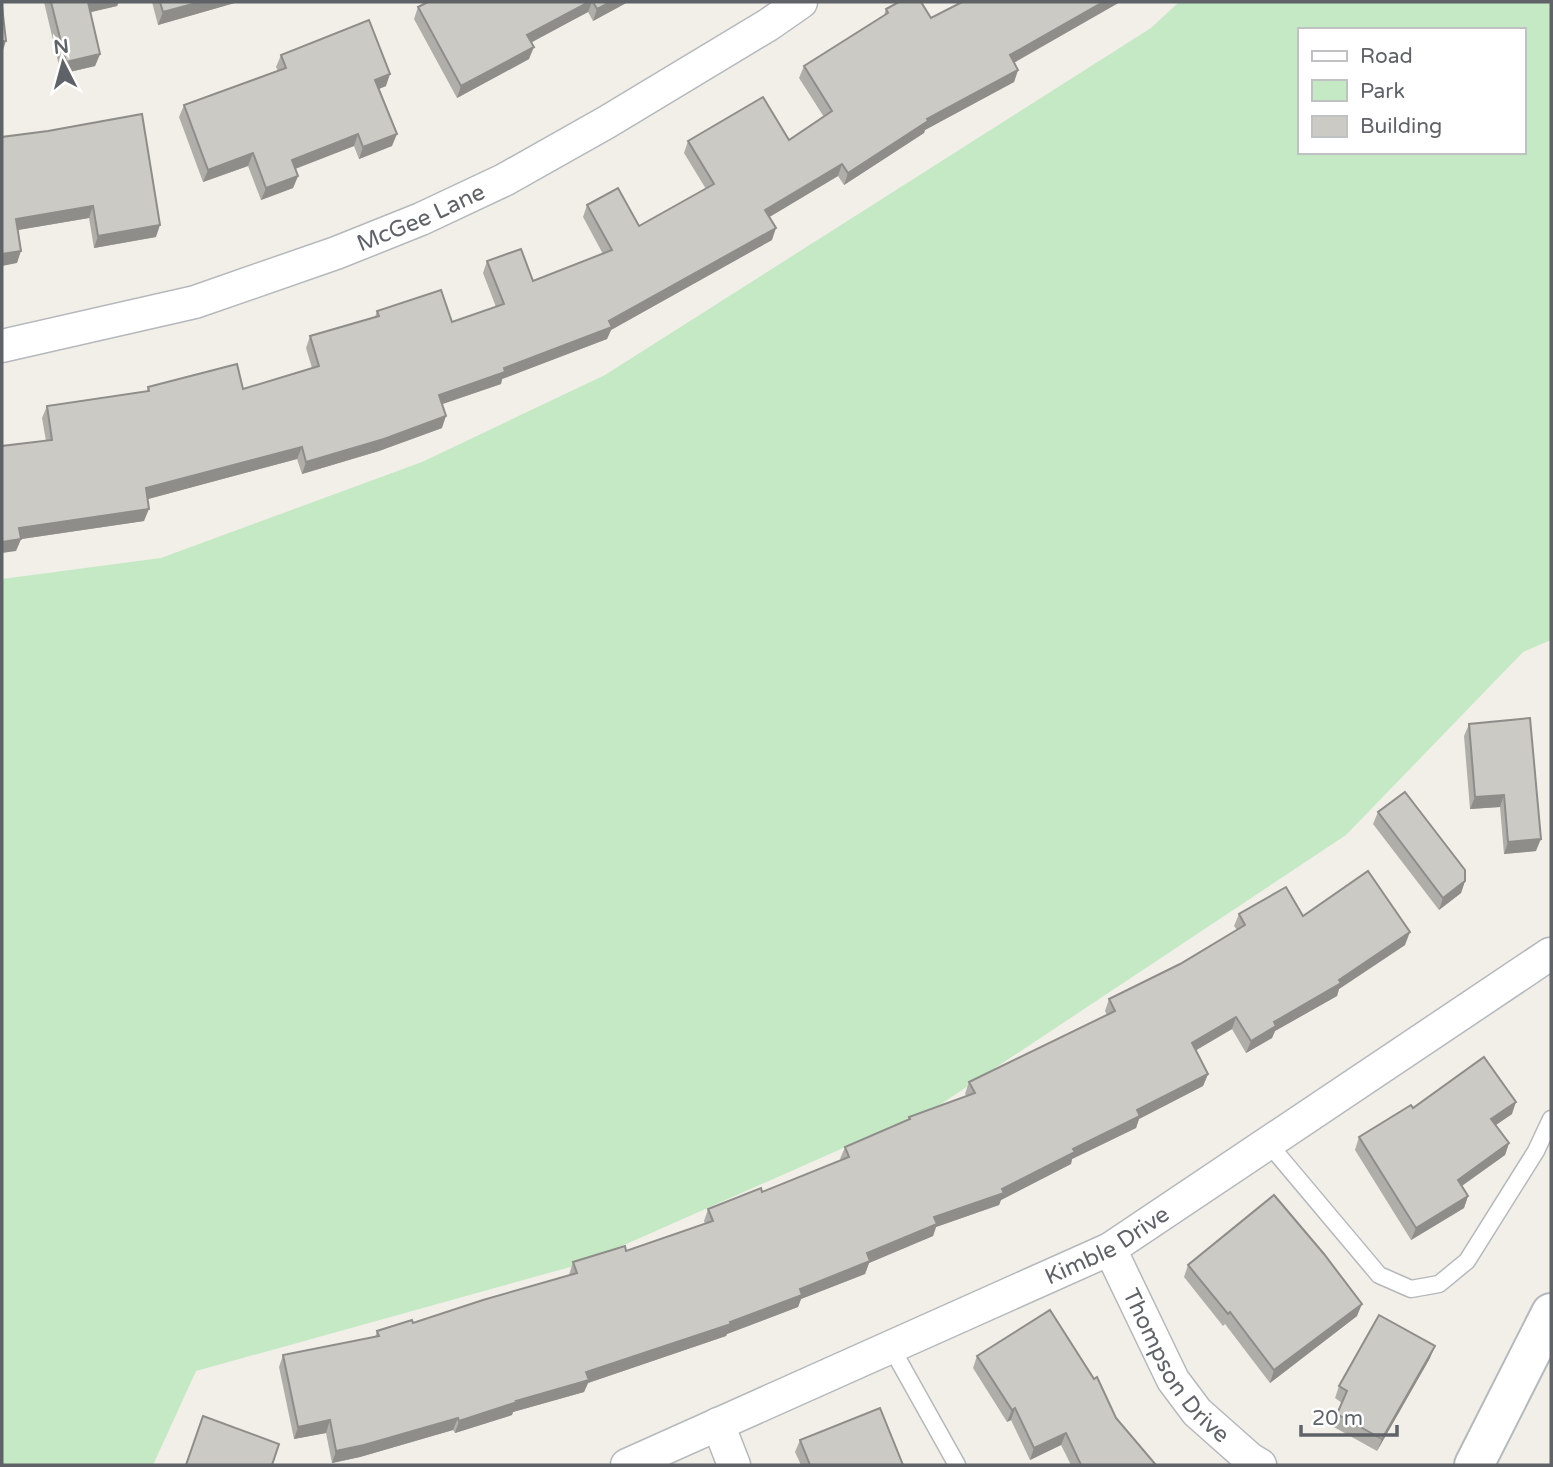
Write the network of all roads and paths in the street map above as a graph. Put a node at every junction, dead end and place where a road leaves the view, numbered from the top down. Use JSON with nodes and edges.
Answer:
{"nodes":[{"id":1,"x":802,"y":2,"type":"edge"},
{"id":2,"x":2,"y":346,"type":"edge"},
{"id":3,"x":1550,"y":958,"type":"edge"},
{"id":4,"x":1551,"y":1119,"type":"edge"},
{"id":5,"x":1268,"y":1143,"type":"junction"},
{"id":6,"x":1110,"y":1249,"type":"junction"},
{"id":7,"x":1551,"y":1313,"type":"edge"},
{"id":8,"x":891,"y":1347,"type":"junction"},
{"id":9,"x":719,"y":1424,"type":"junction"},
{"id":10,"x":627,"y":1465,"type":"edge"},
{"id":11,"x":734,"y":1465,"type":"edge"},
{"id":12,"x":957,"y":1465,"type":"edge"},
{"id":13,"x":1260,"y":1465,"type":"edge"},
{"id":14,"x":1474,"y":1465,"type":"edge"}],
"edges":[{"from":1,"to":2,"type":"street","name":"McGee Lane"},
{"from":3,"to":5,"type":"street","name":"Kimble Drive"},
{"from":4,"to":5,"type":"lane"},
{"from":5,"to":6,"type":"street","name":"Kimble Drive"},
{"from":6,"to":8,"type":"street","name":"Kimble Drive"},
{"from":6,"to":13,"type":"street","name":"Thompson Drive"},
{"from":7,"to":14,"type":"street"},
{"from":8,"to":9,"type":"street","name":"Kimble Drive"},
{"from":8,"to":12,"type":"lane"},
{"from":9,"to":10,"type":"street","name":"Kimble Drive"},
{"from":9,"to":11,"type":"street"}]}
